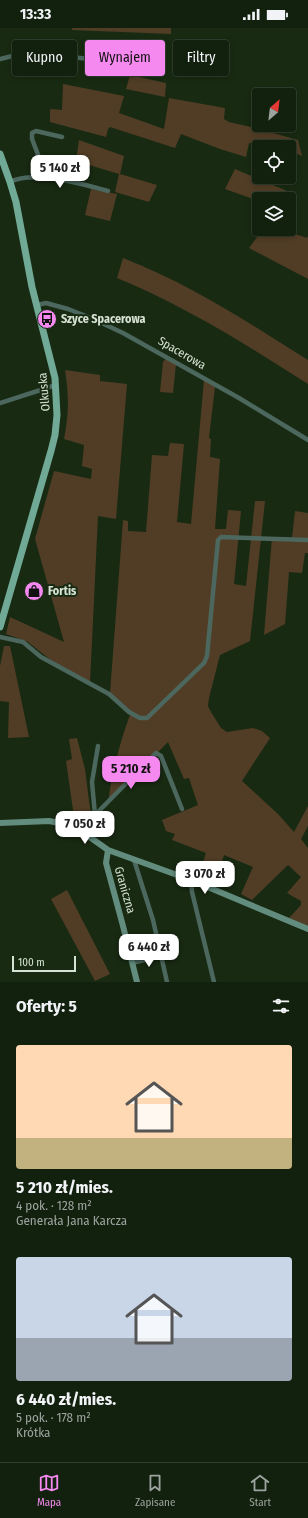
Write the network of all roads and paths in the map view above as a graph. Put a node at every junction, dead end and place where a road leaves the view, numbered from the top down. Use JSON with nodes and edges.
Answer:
{"nodes":[{"id":1,"x":0,"y":59,"type":"edge"},
{"id":2,"x":85,"y":59,"type":"edge"},
{"id":3,"x":62,"y":137,"type":"dead end"},
{"id":4,"x":0,"y":154,"type":"edge"},
{"id":5,"x":47,"y":178,"type":"junction"},
{"id":6,"x":10,"y":182,"type":"junction"},
{"id":7,"x":108,"y":191,"type":"dead end"},
{"id":8,"x":37,"y":305,"type":"junction"},
{"id":9,"x":56,"y":385,"type":"junction"},
{"id":10,"x":0,"y":403,"type":"edge"},
{"id":11,"x":308,"y":440,"type":"edge"},
{"id":12,"x":308,"y":540,"type":"edge"},
{"id":13,"x":0,"y":627,"type":"edge"},
{"id":14,"x":0,"y":637,"type":"edge"},
{"id":15,"x":98,"y":746,"type":"dead end"},
{"id":16,"x":182,"y":809,"type":"dead end"},
{"id":17,"x":0,"y":818,"type":"edge"},
{"id":18,"x":11,"y":822,"type":"junction"},
{"id":19,"x":0,"y":823,"type":"edge"},
{"id":20,"x":108,"y":850,"type":"junction"},
{"id":21,"x":134,"y":860,"type":"junction"},
{"id":22,"x":191,"y":880,"type":"junction"},
{"id":23,"x":308,"y":929,"type":"edge"},
{"id":24,"x":161,"y":956,"type":"junction"},
{"id":25,"x":132,"y":963,"type":"junction"},
{"id":26,"x":137,"y":982,"type":"edge"},
{"id":27,"x":167,"y":982,"type":"edge"},
{"id":28,"x":214,"y":982,"type":"edge"}],
"edges":[{"from":1,"to":2,"type":"street"},
{"from":3,"to":5,"type":"street"},
{"from":4,"to":6,"type":"main road","name":"Olkuska"},
{"from":5,"to":6,"type":"street"},
{"from":5,"to":7,"type":"street"},
{"from":6,"to":8,"type":"main road","name":"Olkuska"},
{"from":8,"to":9,"type":"main road","name":"Olkuska"},
{"from":8,"to":11,"type":"street","name":"Spacerowa"},
{"from":9,"to":10,"type":"street"},
{"from":9,"to":13,"type":"main road","name":"Olkuska"},
{"from":12,"to":14,"type":"street"},
{"from":15,"to":16,"type":"street"},
{"from":17,"to":18,"type":"street"},
{"from":18,"to":19,"type":"street"},
{"from":18,"to":20,"type":"street"},
{"from":20,"to":21,"type":"street"},
{"from":20,"to":25,"type":"street","name":"Graniczna"},
{"from":21,"to":22,"type":"street"},
{"from":21,"to":24,"type":"street"},
{"from":22,"to":23,"type":"street"},
{"from":22,"to":28,"type":"street"},
{"from":24,"to":25,"type":"street"},
{"from":24,"to":27,"type":"street"},
{"from":25,"to":26,"type":"street","name":"Graniczna"}]}
